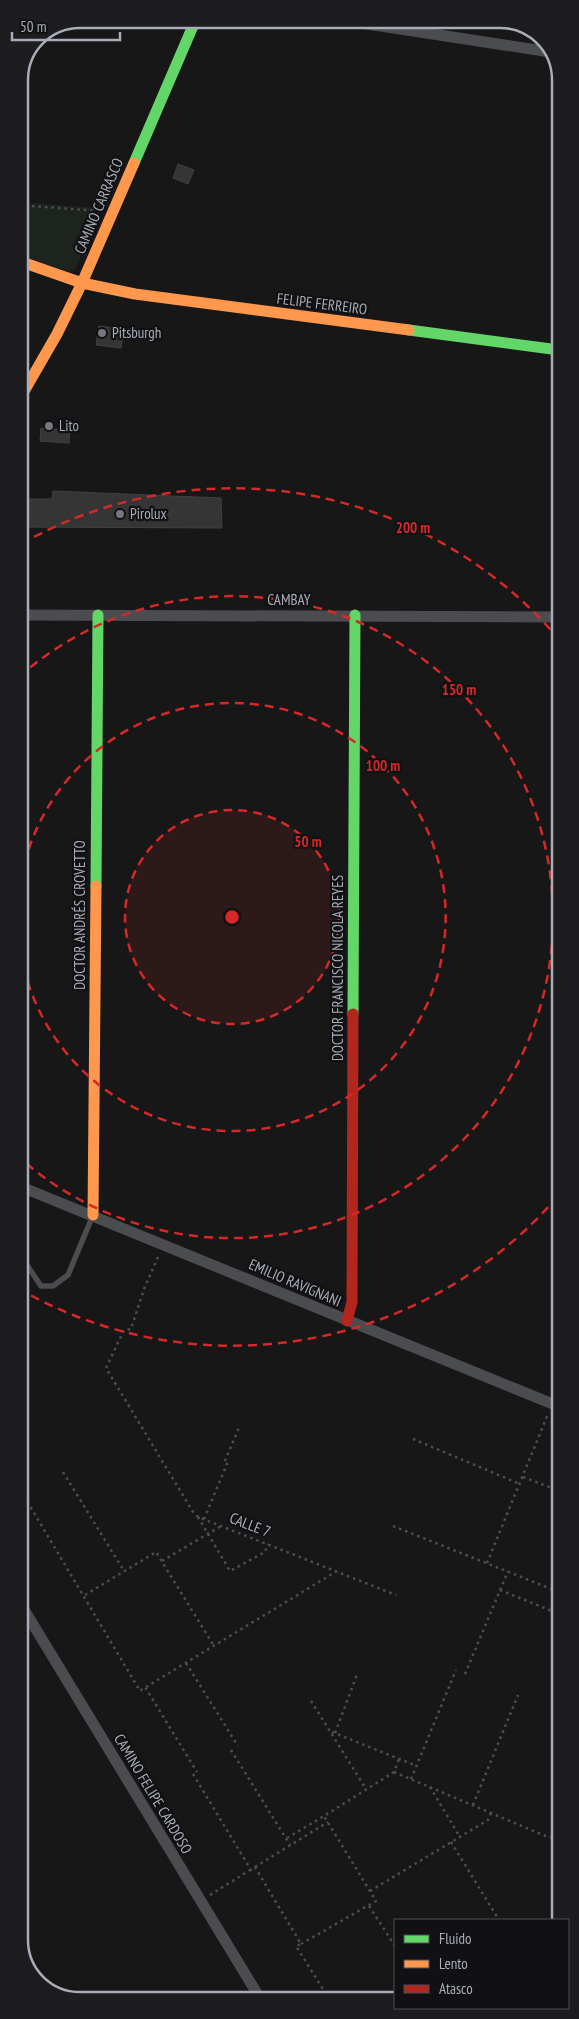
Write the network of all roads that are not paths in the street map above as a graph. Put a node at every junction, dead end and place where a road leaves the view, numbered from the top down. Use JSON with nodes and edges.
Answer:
{"nodes":[{"id":1,"x":192,"y":28,"type":"edge"},
{"id":2,"x":394,"y":28,"type":"edge"},
{"id":3,"x":542,"y":51,"type":"edge"},
{"id":4,"x":28,"y":264,"type":"edge"},
{"id":5,"x":82,"y":283,"type":"junction"},
{"id":6,"x":552,"y":349,"type":"edge"},
{"id":7,"x":28,"y":384,"type":"edge"},
{"id":8,"x":28,"y":614,"type":"edge"},
{"id":9,"x":98,"y":615,"type":"junction"},
{"id":10,"x":355,"y":615,"type":"junction"},
{"id":11,"x":552,"y":617,"type":"edge"},
{"id":12,"x":28,"y":1189,"type":"edge"},
{"id":13,"x":93,"y":1215,"type":"junction"},
{"id":14,"x":28,"y":1267,"type":"edge"},
{"id":15,"x":347,"y":1321,"type":"junction"},
{"id":16,"x":552,"y":1403,"type":"edge"},
{"id":17,"x":28,"y":1617,"type":"edge"},
{"id":18,"x":256,"y":1991,"type":"edge"}],
"edges":[{"from":1,"to":5,"type":"street","name":"CAMINO CARRASCO"},
{"from":2,"to":3,"type":"street"},
{"from":4,"to":5,"type":"street","name":"FELIPE FERREIRO"},
{"from":5,"to":6,"type":"street","name":"FELIPE FERREIRO"},
{"from":5,"to":7,"type":"street","name":"CAMINO CARRASCO"},
{"from":8,"to":9,"type":"street","name":"CAMBAY"},
{"from":9,"to":10,"type":"street","name":"CAMBAY"},
{"from":9,"to":13,"type":"street","name":"DOCTOR ANDRÉS CROVETTO"},
{"from":10,"to":11,"type":"street","name":"CAMBAY"},
{"from":10,"to":15,"type":"street","name":"DOCTOR FRANCISCO NICOLA REYES"},
{"from":12,"to":13,"type":"street","name":"EMILIO RAVIGNANI"},
{"from":13,"to":14,"type":"lane"},
{"from":13,"to":15,"type":"street","name":"EMILIO RAVIGNANI"},
{"from":15,"to":16,"type":"street","name":"EMILIO RAVIGNANI"},
{"from":17,"to":18,"type":"street","name":"CAMINO FELIPE CARDOSO"}]}
